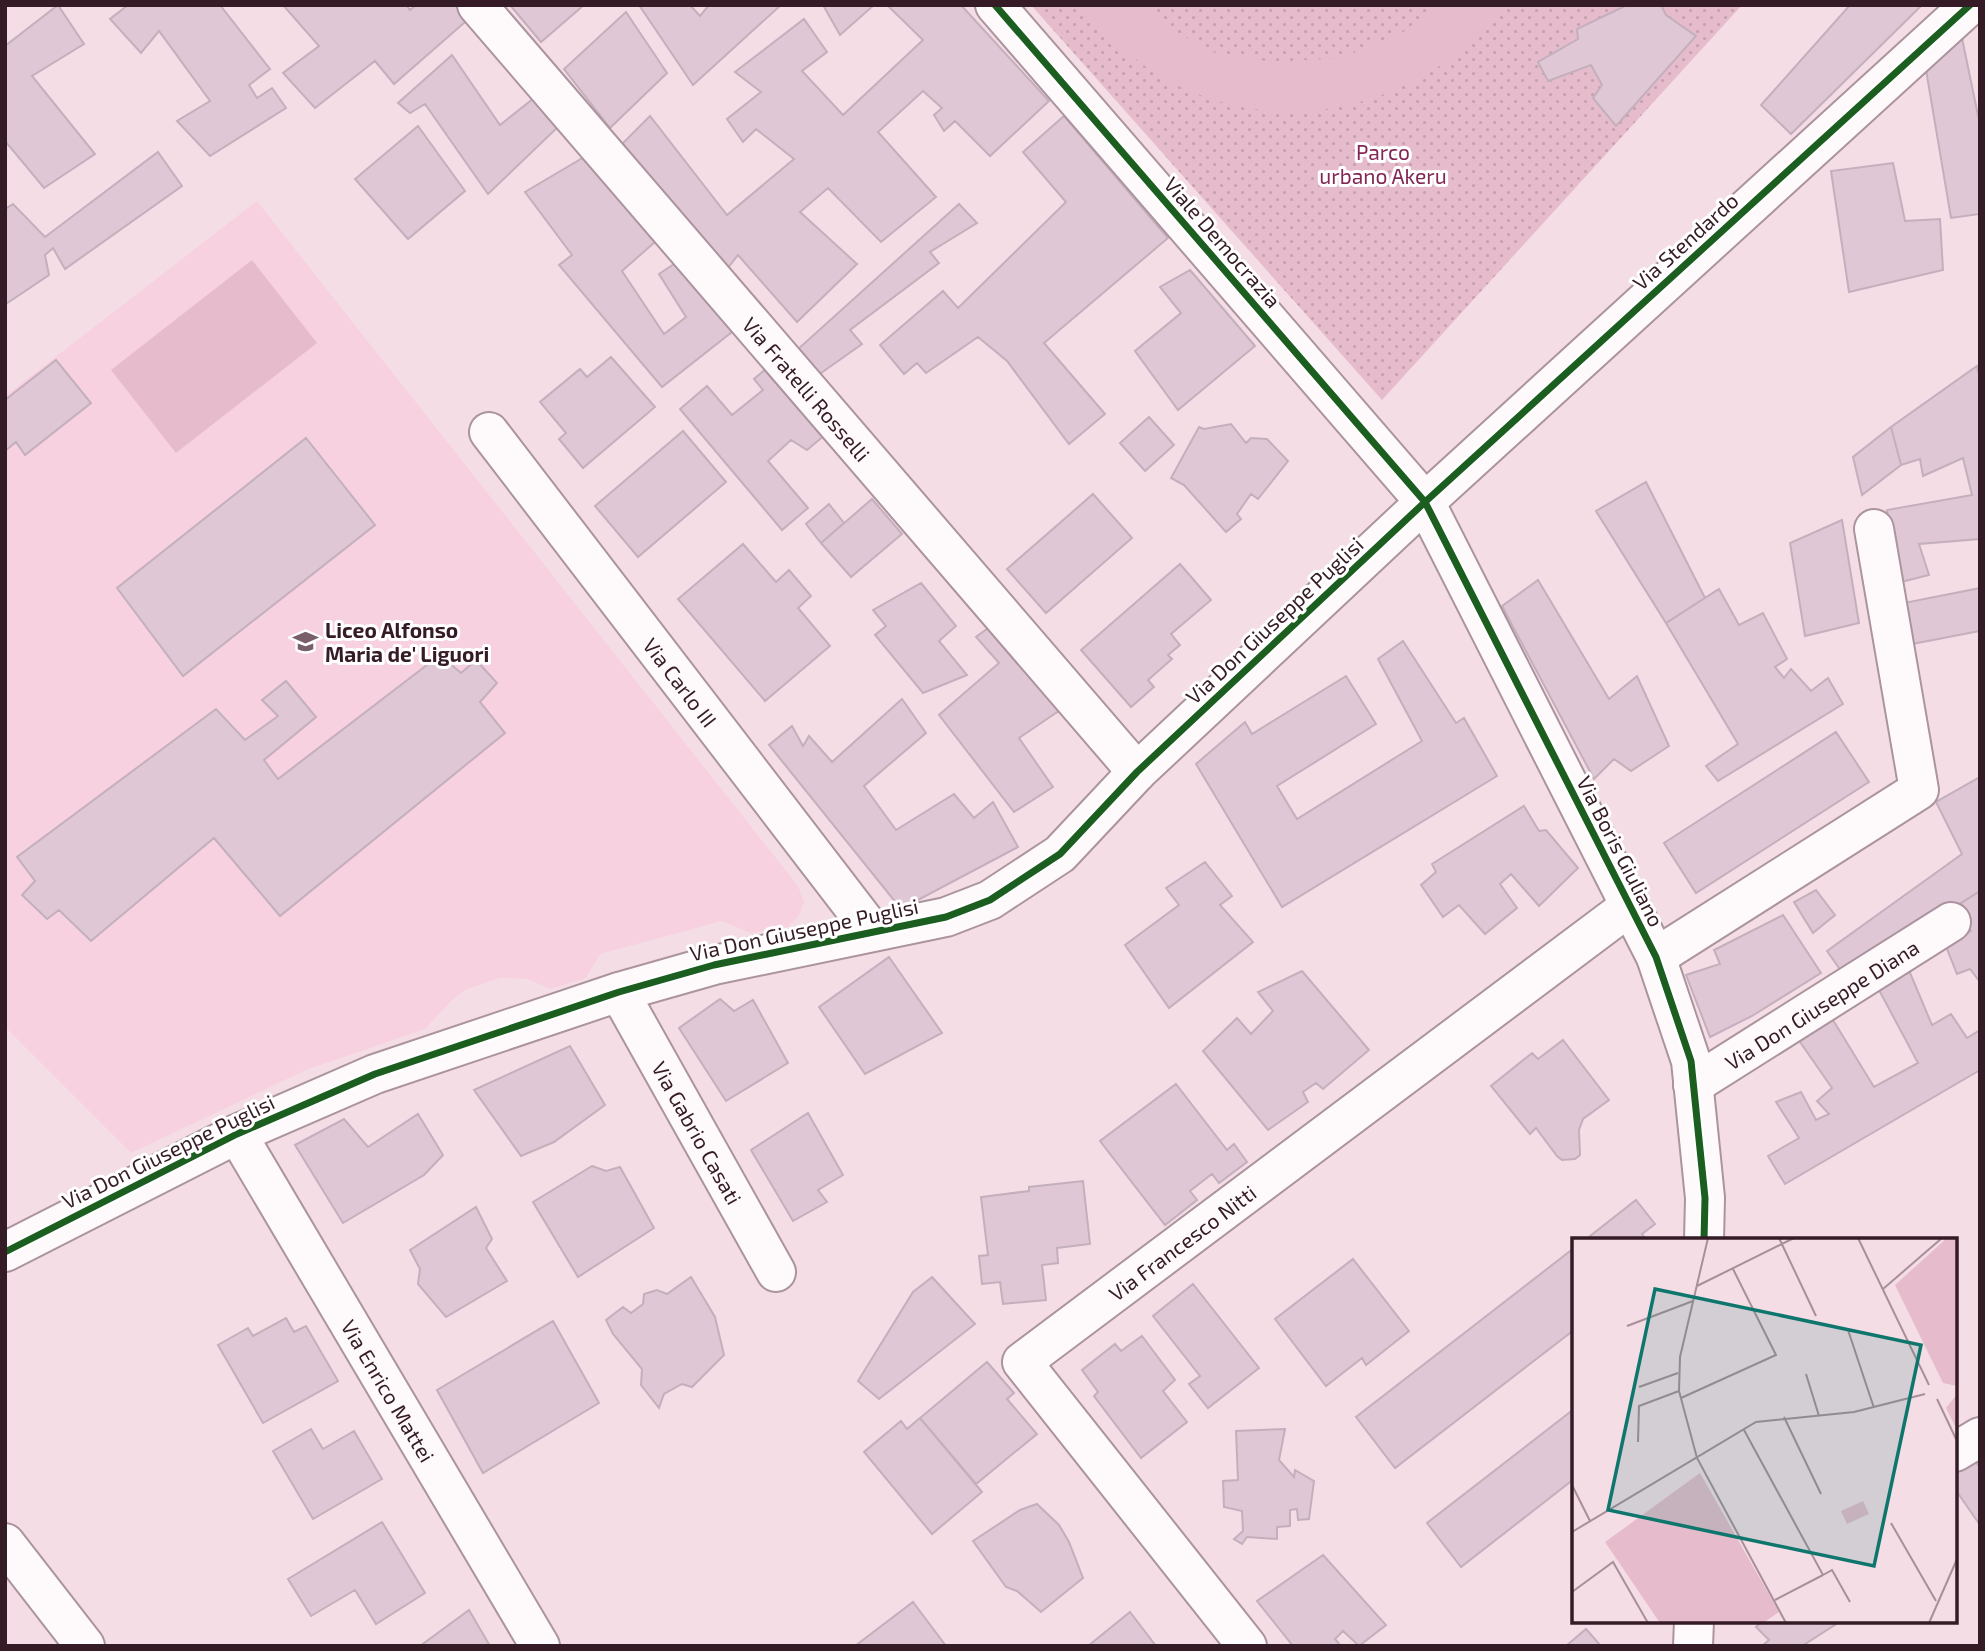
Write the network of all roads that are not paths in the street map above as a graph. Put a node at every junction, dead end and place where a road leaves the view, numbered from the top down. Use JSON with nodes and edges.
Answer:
{"nodes":[{"id":1,"x":477,"y":5,"type":"edge"},
{"id":2,"x":995,"y":5,"type":"edge"},
{"id":3,"x":1970,"y":5,"type":"edge"},
{"id":4,"x":489,"y":432,"type":"dead end"},
{"id":5,"x":1424,"y":502,"type":"junction"},
{"id":6,"x":1874,"y":529,"type":"dead end"},
{"id":7,"x":1137,"y":772,"type":"junction"},
{"id":8,"x":1630,"y":906,"type":"junction"},
{"id":9,"x":1951,"y":922,"type":"dead end"},
{"id":10,"x":872,"y":931,"type":"junction"},
{"id":11,"x":1656,"y":957,"type":"junction"},
{"id":12,"x":619,"y":992,"type":"junction"},
{"id":13,"x":1693,"y":1085,"type":"junction"},
{"id":14,"x":237,"y":1134,"type":"junction"},
{"id":15,"x":1704,"y":1238,"type":"edge"},
{"id":16,"x":5,"y":1252,"type":"edge"},
{"id":17,"x":776,"y":1272,"type":"dead end"},
{"id":18,"x":1980,"y":1437,"type":"edge"},
{"id":19,"x":1957,"y":1451,"type":"edge"},
{"id":20,"x":5,"y":1543,"type":"edge"},
{"id":21,"x":1694,"y":1623,"type":"edge"},
{"id":22,"x":85,"y":1646,"type":"edge"},
{"id":23,"x":540,"y":1646,"type":"edge"},
{"id":24,"x":1247,"y":1646,"type":"edge"},
{"id":25,"x":1693,"y":1646,"type":"edge"}],
"edges":[{"from":1,"to":7,"type":"street","name":"Via Fratelli Rosselli"},
{"from":2,"to":5,"type":"street","name":"Viale Democrazia"},
{"from":3,"to":5,"type":"street","name":"Via Stendardo"},
{"from":4,"to":10,"type":"street","name":"Via Carlo III"},
{"from":5,"to":7,"type":"street","name":"Via Don Giuseppe Puglisi"},
{"from":5,"to":8,"type":"street","name":"Via Boris Giuliano"},
{"from":6,"to":11,"type":"street","name":"Via Boris Giuliano"},
{"from":7,"to":10,"type":"street","name":"Via Don Giuseppe Puglisi"},
{"from":8,"to":11,"type":"street","name":"Via Boris Giuliano"},
{"from":8,"to":24,"type":"street","name":"Via Francesco Nitti"},
{"from":9,"to":13,"type":"street","name":"Via Don Giuseppe Diana"},
{"from":10,"to":12,"type":"street","name":"Via Don Giuseppe Puglisi"},
{"from":11,"to":13,"type":"street","name":"Via Boris Giuliano"},
{"from":12,"to":14,"type":"street","name":"Via Don Giuseppe Puglisi"},
{"from":12,"to":17,"type":"street","name":"Via Gabrio Casati"},
{"from":13,"to":15,"type":"street","name":"Via Boris Giuliano"},
{"from":14,"to":16,"type":"street","name":"Via Don Giuseppe Puglisi"},
{"from":14,"to":23,"type":"street","name":"Via Enrico Mattei"},
{"from":18,"to":19,"type":"street"},
{"from":20,"to":22,"type":"street"},
{"from":21,"to":25,"type":"street"}]}
